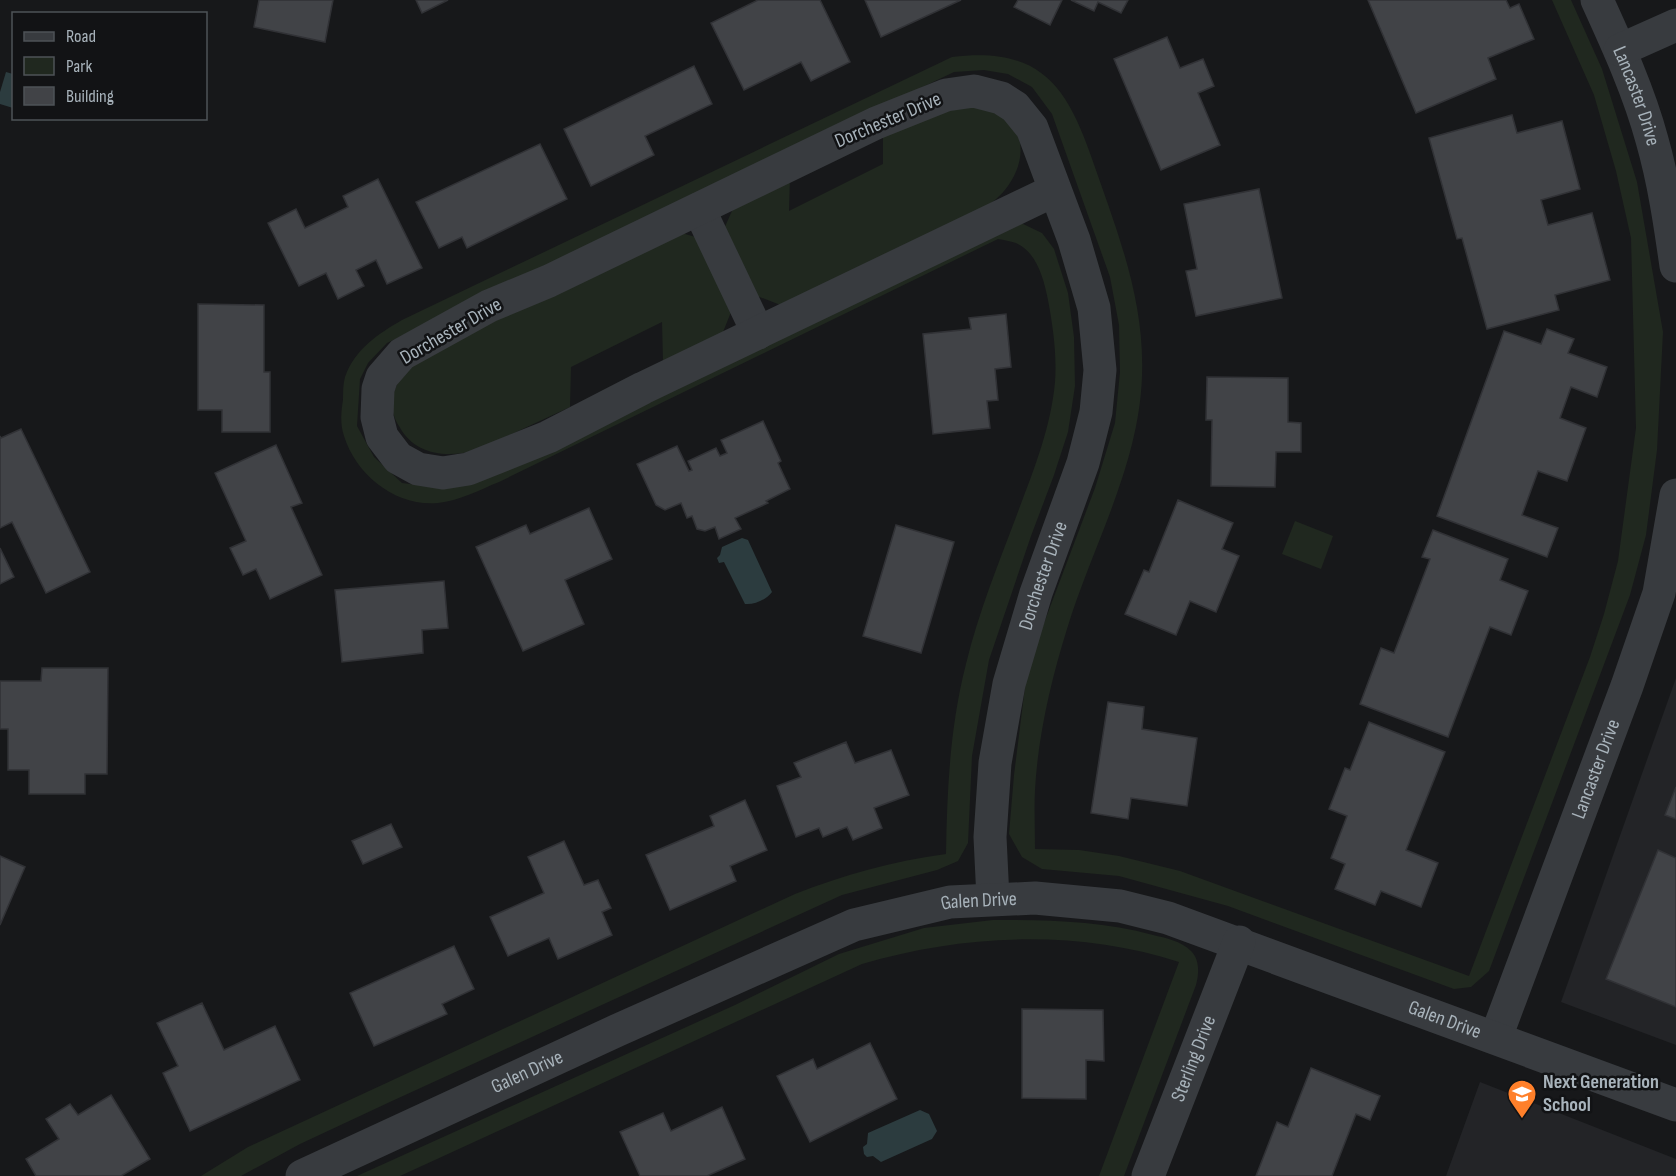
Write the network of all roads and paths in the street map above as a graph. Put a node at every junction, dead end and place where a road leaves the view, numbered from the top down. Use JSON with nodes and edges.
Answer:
{"nodes":[{"id":1,"x":1597,"y":0,"type":"edge"},
{"id":2,"x":1676,"y":25,"type":"edge"},
{"id":3,"x":1620,"y":50,"type":"junction"},
{"id":4,"x":1055,"y":190,"type":"junction"},
{"id":5,"x":699,"y":209,"type":"junction"},
{"id":6,"x":1676,"y":266,"type":"edge"},
{"id":7,"x":758,"y":333,"type":"junction"},
{"id":8,"x":1676,"y":495,"type":"edge"},
{"id":9,"x":1668,"y":596,"type":"edge"},
{"id":10,"x":993,"y":899,"type":"junction"},
{"id":11,"x":1239,"y":942,"type":"junction"},
{"id":12,"x":1496,"y":1037,"type":"junction"},
{"id":13,"x":1676,"y":1105,"type":"edge"},
{"id":14,"x":302,"y":1176,"type":"edge"},
{"id":15,"x":1148,"y":1176,"type":"edge"}],
"edges":[{"from":1,"to":3,"type":"street","name":"Lancaster Drive"},
{"from":2,"to":3,"type":"street"},
{"from":3,"to":6,"type":"street","name":"Lancaster Drive"},
{"from":4,"to":5,"type":"street","name":"Dorchester Drive"},
{"from":4,"to":7,"type":"street","name":"Dorchester Drive"},
{"from":4,"to":10,"type":"street","name":"Dorchester Drive"},
{"from":5,"to":7,"type":"street"},
{"from":5,"to":7,"type":"street","name":"Dorchester Drive"},
{"from":8,"to":9,"type":"street","name":"Lancaster Drive"},
{"from":9,"to":12,"type":"street","name":"Lancaster Drive"},
{"from":10,"to":11,"type":"street","name":"Galen Drive"},
{"from":10,"to":14,"type":"street","name":"Galen Drive"},
{"from":11,"to":12,"type":"street","name":"Galen Drive"},
{"from":11,"to":15,"type":"street","name":"Sterling Drive"},
{"from":12,"to":13,"type":"street","name":"Galen Drive"}]}
